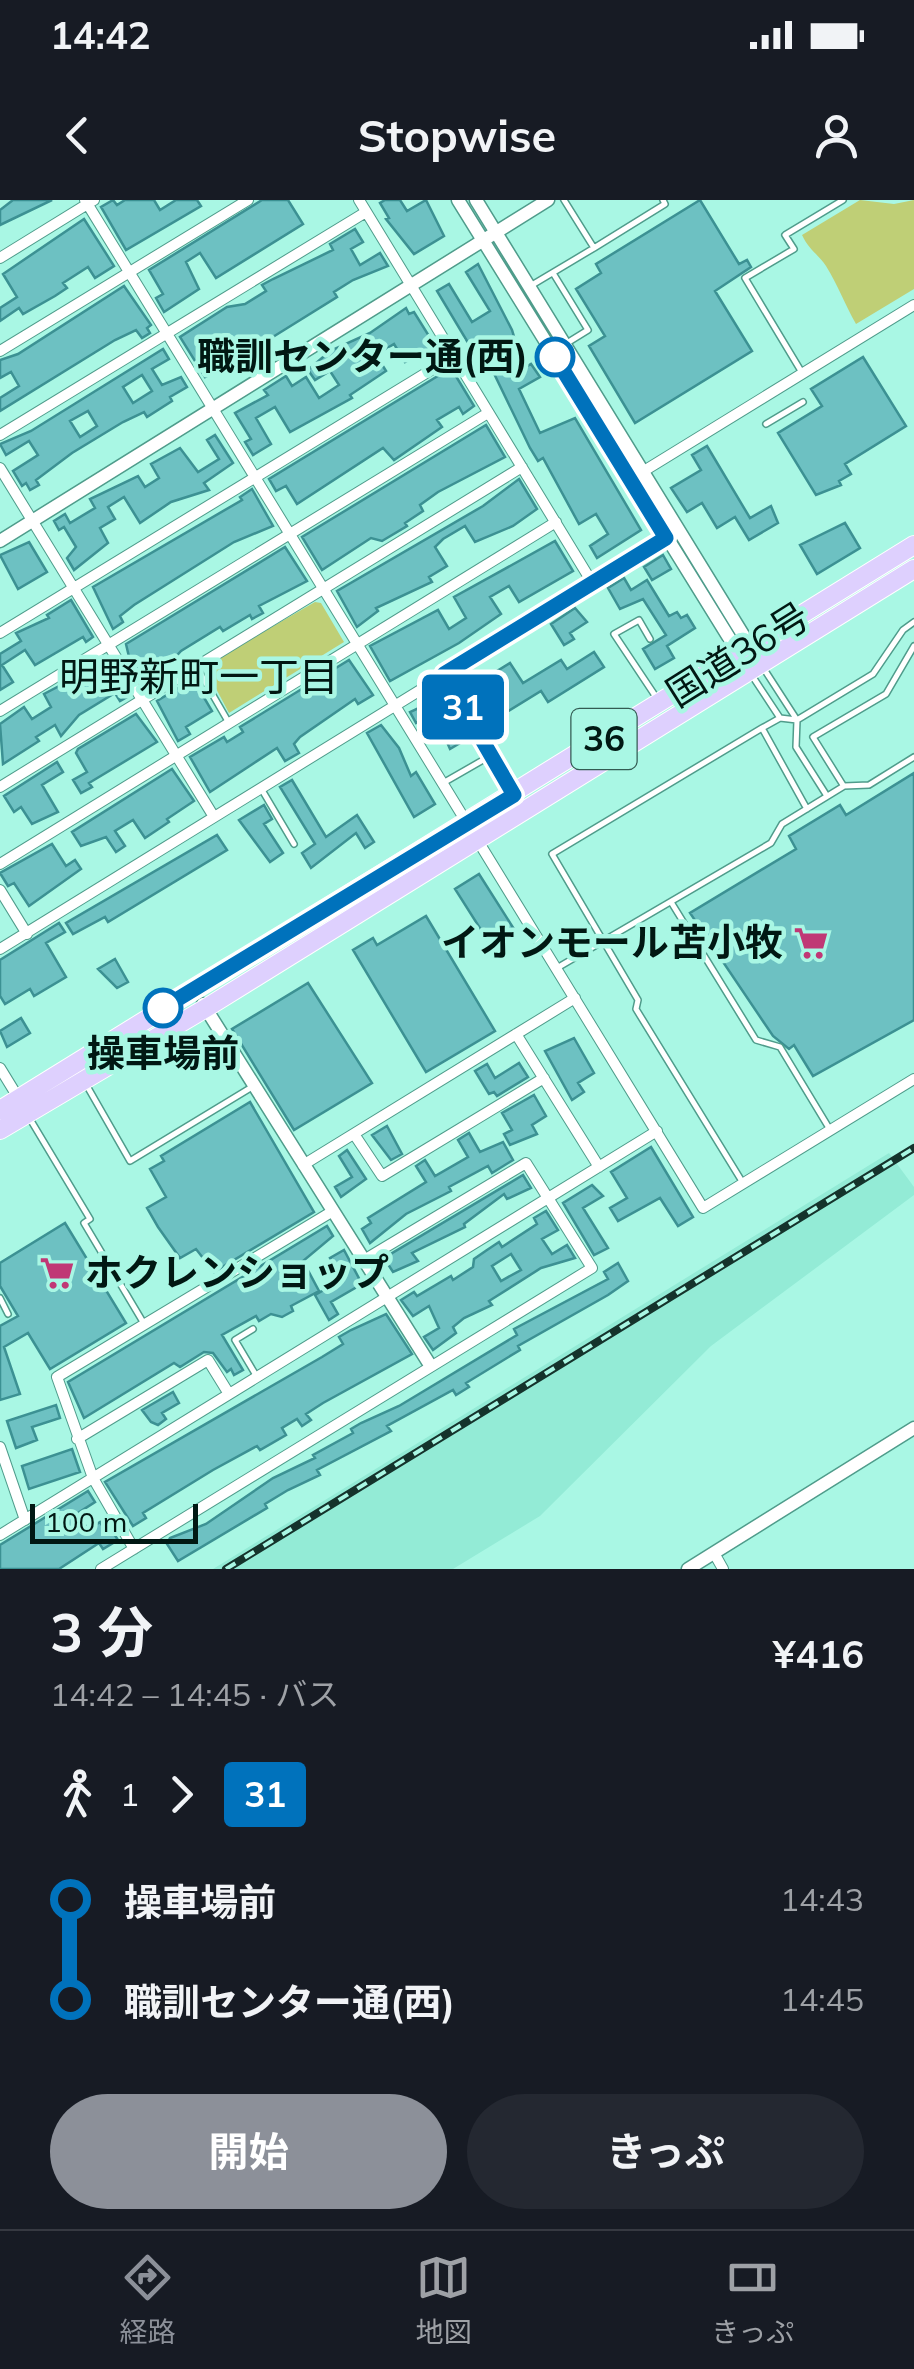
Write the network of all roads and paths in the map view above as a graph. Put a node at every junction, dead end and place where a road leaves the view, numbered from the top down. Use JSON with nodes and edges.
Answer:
{"nodes":[{"id":1,"x":248,"y":200,"type":"edge"},
{"id":2,"x":358,"y":200,"type":"edge"},
{"id":3,"x":458,"y":200,"type":"edge"},
{"id":4,"x":476,"y":200,"type":"edge"},
{"id":5,"x":548,"y":200,"type":"edge"},
{"id":6,"x":564,"y":200,"type":"edge"},
{"id":7,"x":662,"y":200,"type":"edge"},
{"id":8,"x":843,"y":200,"type":"edge"},
{"id":9,"x":89,"y":201,"type":"edge"},
{"id":10,"x":366,"y":212,"type":"junction"},
{"id":11,"x":496,"y":232,"type":"junction"},
{"id":12,"x":482,"y":240,"type":"junction"},
{"id":13,"x":594,"y":248,"type":"junction"},
{"id":14,"x":0,"y":258,"type":"edge"},
{"id":15,"x":552,"y":273,"type":"junction"},
{"id":16,"x":130,"y":274,"type":"junction"},
{"id":17,"x":410,"y":284,"type":"junction"},
{"id":18,"x":529,"y":287,"type":"junction"},
{"id":19,"x":914,"y":305,"type":"edge"},
{"id":20,"x":167,"y":335,"type":"junction"},
{"id":21,"x":564,"y":345,"type":"junction"},
{"id":22,"x":0,"y":351,"type":"edge"},
{"id":23,"x":454,"y":356,"type":"junction"},
{"id":24,"x":802,"y":374,"type":"junction"},
{"id":25,"x":803,"y":402,"type":"dead end"},
{"id":26,"x":212,"y":408,"type":"junction"},
{"id":27,"x":488,"y":412,"type":"junction"},
{"id":28,"x":766,"y":424,"type":"dead end"},
{"id":29,"x":0,"y":435,"type":"edge"},
{"id":30,"x":522,"y":467,"type":"junction"},
{"id":31,"x":0,"y":468,"type":"edge"},
{"id":32,"x":636,"y":476,"type":"junction"},
{"id":33,"x":256,"y":477,"type":"junction"},
{"id":34,"x":33,"y":521,"type":"junction"},
{"id":35,"x":556,"y":522,"type":"junction"},
{"id":36,"x":290,"y":532,"type":"junction"},
{"id":37,"x":672,"y":535,"type":"junction"},
{"id":38,"x":0,"y":541,"type":"edge"},
{"id":39,"x":914,"y":545,"type":"edge"},
{"id":40,"x":914,"y":570,"type":"edge"},
{"id":41,"x":593,"y":584,"type":"junction"},
{"id":42,"x":74,"y":586,"type":"junction"},
{"id":43,"x":324,"y":589,"type":"junction"},
{"id":44,"x":914,"y":622,"type":"edge"},
{"id":45,"x":0,"y":632,"type":"edge"},
{"id":46,"x":650,"y":639,"type":"dead end"},
{"id":47,"x":109,"y":644,"type":"junction"},
{"id":48,"x":356,"y":644,"type":"junction"},
{"id":49,"x":914,"y":646,"type":"edge"},
{"id":50,"x":750,"y":659,"type":"junction"},
{"id":51,"x":196,"y":666,"type":"junction"},
{"id":52,"x":444,"y":674,"type":"junction"},
{"id":53,"x":143,"y":698,"type":"junction"},
{"id":54,"x":660,"y":704,"type":"junction"},
{"id":55,"x":393,"y":705,"type":"junction"},
{"id":56,"x":0,"y":711,"type":"edge"},
{"id":57,"x":780,"y":718,"type":"junction"},
{"id":58,"x":797,"y":720,"type":"junction"},
{"id":59,"x":229,"y":723,"type":"junction"},
{"id":60,"x":762,"y":728,"type":"junction"},
{"id":61,"x":178,"y":755,"type":"junction"},
{"id":62,"x":491,"y":755,"type":"junction"},
{"id":63,"x":914,"y":757,"type":"edge"},
{"id":64,"x":440,"y":784,"type":"junction"},
{"id":65,"x":844,"y":786,"type":"junction"},
{"id":66,"x":0,"y":788,"type":"edge"},
{"id":67,"x":261,"y":788,"type":"junction"},
{"id":68,"x":514,"y":795,"type":"junction"},
{"id":69,"x":826,"y":796,"type":"junction"},
{"id":70,"x":806,"y":809,"type":"junction"},
{"id":71,"x":214,"y":817,"type":"junction"},
{"id":72,"x":470,"y":832,"type":"junction"},
{"id":73,"x":294,"y":844,"type":"dead end"},
{"id":74,"x":0,"y":864,"type":"edge"},
{"id":75,"x":0,"y":890,"type":"edge"},
{"id":76,"x":670,"y":902,"type":"junction"},
{"id":77,"x":27,"y":934,"type":"junction"},
{"id":78,"x":603,"y":942,"type":"junction"},
{"id":79,"x":0,"y":949,"type":"edge"},
{"id":80,"x":557,"y":968,"type":"junction"},
{"id":81,"x":194,"y":989,"type":"junction"},
{"id":82,"x":575,"y":998,"type":"junction"},
{"id":83,"x":206,"y":1008,"type":"junction"},
{"id":84,"x":516,"y":1034,"type":"junction"},
{"id":85,"x":0,"y":1068,"type":"edge"},
{"id":86,"x":544,"y":1078,"type":"junction"},
{"id":87,"x":83,"y":1079,"type":"junction"},
{"id":88,"x":914,"y":1079,"type":"edge"},
{"id":89,"x":255,"y":1086,"type":"junction"},
{"id":90,"x":23,"y":1106,"type":"junction"},
{"id":91,"x":0,"y":1110,"type":"edge"},
{"id":92,"x":0,"y":1130,"type":"edge"},
{"id":93,"x":831,"y":1130,"type":"junction"},
{"id":94,"x":657,"y":1131,"type":"junction"},
{"id":95,"x":354,"y":1134,"type":"junction"},
{"id":96,"x":303,"y":1165,"type":"junction"},
{"id":97,"x":599,"y":1166,"type":"junction"},
{"id":98,"x":743,"y":1183,"type":"junction"},
{"id":99,"x":549,"y":1198,"type":"junction"},
{"id":100,"x":332,"y":1211,"type":"junction"},
{"id":101,"x":364,"y":1260,"type":"junction"},
{"id":102,"x":0,"y":1298,"type":"edge"},
{"id":103,"x":386,"y":1298,"type":"junction"},
{"id":104,"x":8,"y":1314,"type":"dead end"},
{"id":105,"x":145,"y":1324,"type":"junction"},
{"id":106,"x":253,"y":1329,"type":"dead end"},
{"id":107,"x":430,"y":1364,"type":"junction"},
{"id":108,"x":257,"y":1377,"type":"junction"},
{"id":109,"x":229,"y":1394,"type":"junction"},
{"id":110,"x":914,"y":1428,"type":"edge"},
{"id":111,"x":77,"y":1440,"type":"junction"},
{"id":112,"x":0,"y":1447,"type":"edge"},
{"id":113,"x":93,"y":1478,"type":"junction"},
{"id":114,"x":25,"y":1520,"type":"junction"},
{"id":115,"x":0,"y":1535,"type":"edge"},
{"id":116,"x":134,"y":1549,"type":"junction"},
{"id":117,"x":714,"y":1553,"type":"junction"},
{"id":118,"x":101,"y":1569,"type":"edge"},
{"id":119,"x":688,"y":1569,"type":"edge"},
{"id":120,"x":723,"y":1569,"type":"edge"}],
"edges":[{"from":1,"to":16,"type":"street"},
{"from":2,"to":10,"type":"street"},
{"from":3,"to":12,"type":"street"},
{"from":4,"to":11,"type":"street"},
{"from":5,"to":11,"type":"street"},
{"from":6,"to":13,"type":"lane"},
{"from":7,"to":13,"type":"lane"},
{"from":8,"to":24,"type":"lane"},
{"from":9,"to":14,"type":"street"},
{"from":9,"to":16,"type":"street"},
{"from":10,"to":17,"type":"street"},
{"from":10,"to":20,"type":"street"},
{"from":11,"to":12,"type":"street"},
{"from":11,"to":18,"type":"street"},
{"from":12,"to":17,"type":"street"},
{"from":12,"to":32,"type":"street"},
{"from":13,"to":15,"type":"lane"},
{"from":15,"to":18,"type":"lane"},
{"from":15,"to":21,"type":"lane"},
{"from":16,"to":20,"type":"street"},
{"from":16,"to":22,"type":"street"},
{"from":17,"to":23,"type":"street"},
{"from":17,"to":26,"type":"street"},
{"from":18,"to":21,"type":"street"},
{"from":19,"to":24,"type":"street"},
{"from":20,"to":26,"type":"street"},
{"from":20,"to":29,"type":"street"},
{"from":21,"to":32,"type":"street"},
{"from":23,"to":27,"type":"street"},
{"from":23,"to":33,"type":"street"},
{"from":24,"to":32,"type":"street"},
{"from":25,"to":28,"type":"lane"},
{"from":26,"to":33,"type":"street"},
{"from":26,"to":34,"type":"street"},
{"from":27,"to":30,"type":"street"},
{"from":27,"to":36,"type":"street"},
{"from":30,"to":35,"type":"street"},
{"from":30,"to":43,"type":"street"},
{"from":31,"to":34,"type":"street"},
{"from":32,"to":37,"type":"street"},
{"from":33,"to":36,"type":"street"},
{"from":33,"to":42,"type":"street"},
{"from":34,"to":38,"type":"street"},
{"from":34,"to":42,"type":"street"},
{"from":35,"to":41,"type":"street"},
{"from":35,"to":48,"type":"street"},
{"from":36,"to":43,"type":"street"},
{"from":36,"to":47,"type":"street"},
{"from":37,"to":41,"type":"street"},
{"from":37,"to":50,"type":"street"},
{"from":39,"to":50,"type":"highway","name":"国道36号","number":"36"},
{"from":40,"to":50,"type":"highway","name":"国道36号","number":"36"},
{"from":41,"to":52,"type":"street"},
{"from":42,"to":45,"type":"street"},
{"from":42,"to":47,"type":"street"},
{"from":43,"to":48,"type":"street"},
{"from":43,"to":51,"type":"street"},
{"from":44,"to":58,"type":"lane"},
{"from":46,"to":54,"type":"lane"},
{"from":47,"to":53,"type":"street"},
{"from":47,"to":56,"type":"street"},
{"from":48,"to":55,"type":"street"},
{"from":48,"to":59,"type":"street"},
{"from":49,"to":65,"type":"lane"},
{"from":50,"to":54,"type":"highway","name":"国道36号","number":"36"},
{"from":50,"to":57,"type":"lane"},
{"from":50,"to":58,"type":"lane"},
{"from":50,"to":72,"type":"highway","name":"国道36号","number":"36"},
{"from":51,"to":53,"type":"street"},
{"from":51,"to":59,"type":"lane"},
{"from":52,"to":55,"type":"street"},
{"from":52,"to":62,"type":"lane"},
{"from":53,"to":61,"type":"street"},
{"from":53,"to":66,"type":"street"},
{"from":54,"to":68,"type":"highway","name":"国道36号","number":"36"},
{"from":55,"to":64,"type":"street"},
{"from":55,"to":67,"type":"street"},
{"from":57,"to":58,"type":"lane"},
{"from":57,"to":60,"type":"lane"},
{"from":58,"to":69,"type":"lane"},
{"from":59,"to":61,"type":"street"},
{"from":60,"to":70,"type":"lane"},
{"from":60,"to":78,"type":"lane"},
{"from":61,"to":71,"type":"street"},
{"from":61,"to":74,"type":"street"},
{"from":62,"to":64,"type":"lane"},
{"from":62,"to":68,"type":"lane"},
{"from":63,"to":65,"type":"lane"},
{"from":64,"to":72,"type":"street"},
{"from":65,"to":69,"type":"lane"},
{"from":67,"to":71,"type":"street"},
{"from":67,"to":73,"type":"lane"},
{"from":68,"to":72,"type":"highway","name":"国道36号","number":"36"},
{"from":69,"to":70,"type":"lane"},
{"from":70,"to":76,"type":"lane"},
{"from":71,"to":77,"type":"street"},
{"from":72,"to":80,"type":"street"},
{"from":72,"to":81,"type":"highway","name":"国道36号","number":"36"},
{"from":72,"to":83,"type":"highway","name":"国道36号","number":"36"},
{"from":75,"to":77,"type":"street"},
{"from":76,"to":78,"type":"lane"},
{"from":76,"to":93,"type":"lane"},
{"from":77,"to":79,"type":"street"},
{"from":78,"to":80,"type":"lane"},
{"from":78,"to":98,"type":"lane"},
{"from":80,"to":82,"type":"street"},
{"from":81,"to":83,"type":"street"},
{"from":81,"to":90,"type":"highway","name":"国道36号","number":"36"},
{"from":82,"to":84,"type":"street"},
{"from":82,"to":94,"type":"street"},
{"from":83,"to":87,"type":"highway","name":"国道36号","number":"36"},
{"from":83,"to":89,"type":"street"},
{"from":84,"to":86,"type":"street"},
{"from":84,"to":95,"type":"street"},
{"from":85,"to":90,"type":"street"},
{"from":86,"to":95,"type":"street"},
{"from":86,"to":97,"type":"street"},
{"from":87,"to":89,"type":"lane"},
{"from":87,"to":90,"type":"highway","name":"国道36号","number":"36"},
{"from":88,"to":93,"type":"street"},
{"from":89,"to":96,"type":"street"},
{"from":90,"to":91,"type":"highway","name":"国道36号","number":"36"},
{"from":90,"to":92,"type":"highway","name":"国道36号","number":"36"},
{"from":90,"to":105,"type":"lane"},
{"from":93,"to":98,"type":"street"},
{"from":94,"to":97,"type":"street"},
{"from":94,"to":98,"type":"street"},
{"from":95,"to":96,"type":"street"},
{"from":96,"to":100,"type":"street"},
{"from":97,"to":99,"type":"street"},
{"from":99,"to":101,"type":"street"},
{"from":99,"to":103,"type":"street"},
{"from":99,"to":107,"type":"street"},
{"from":100,"to":101,"type":"street"},
{"from":100,"to":105,"type":"street"},
{"from":101,"to":103,"type":"street"},
{"from":102,"to":104,"type":"lane"},
{"from":103,"to":107,"type":"street"},
{"from":103,"to":108,"type":"street"},
{"from":105,"to":111,"type":"street"},
{"from":106,"to":108,"type":"lane"},
{"from":107,"to":116,"type":"street"},
{"from":108,"to":109,"type":"street"},
{"from":109,"to":111,"type":"street"},
{"from":109,"to":113,"type":"street"},
{"from":110,"to":117,"type":"street"},
{"from":111,"to":113,"type":"street"},
{"from":112,"to":114,"type":"street"},
{"from":113,"to":114,"type":"street"},
{"from":113,"to":116,"type":"street"},
{"from":114,"to":115,"type":"street"},
{"from":116,"to":118,"type":"street"},
{"from":117,"to":119,"type":"street"},
{"from":117,"to":120,"type":"street"}]}
